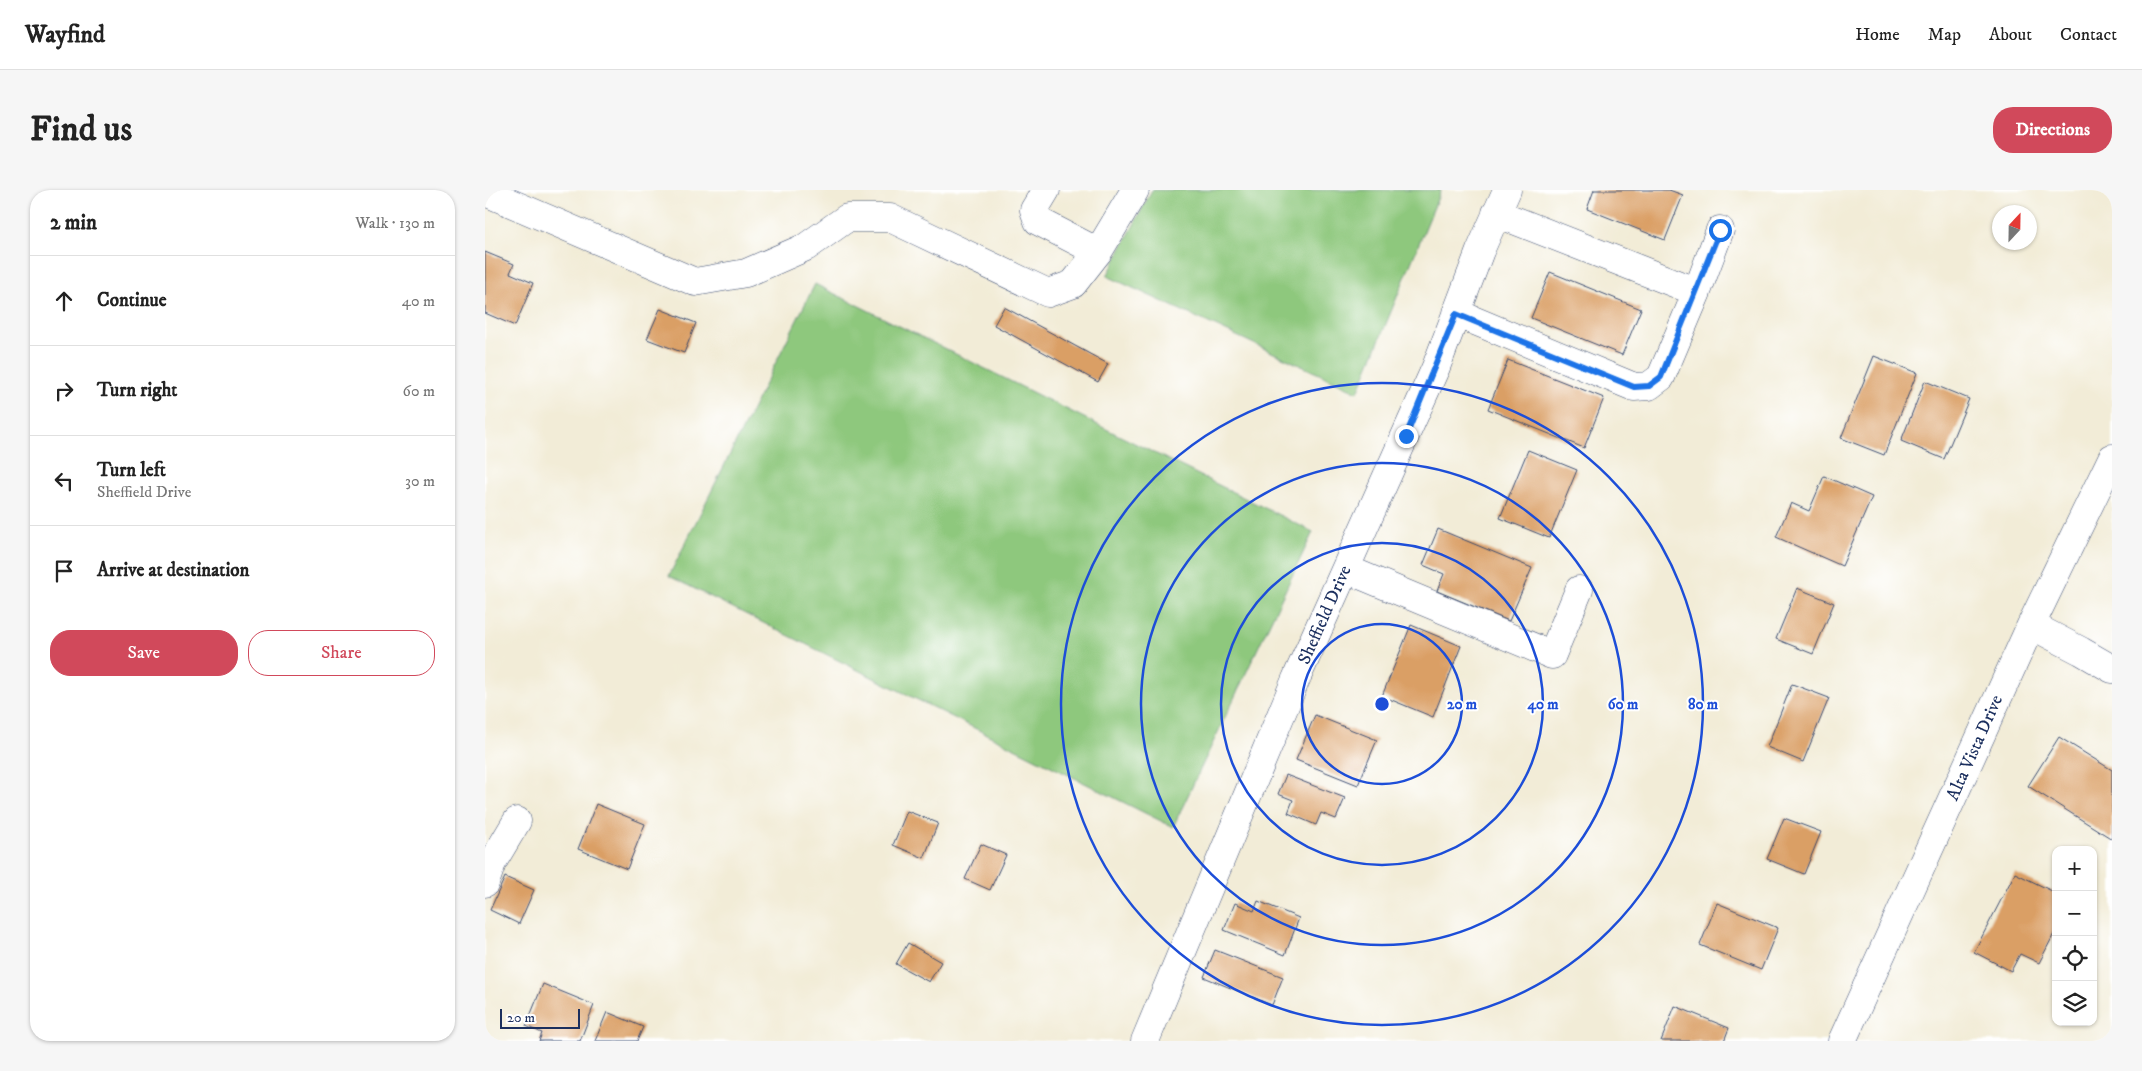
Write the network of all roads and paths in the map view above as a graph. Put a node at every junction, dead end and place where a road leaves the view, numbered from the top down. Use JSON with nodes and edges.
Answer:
{"nodes":[{"id":1,"x":1046,"y":190,"type":"edge"},
{"id":2,"x":1135,"y":190,"type":"edge"},
{"id":3,"x":485,"y":192,"type":"edge"},
{"id":4,"x":1501,"y":202,"type":"edge"},
{"id":5,"x":1720,"y":230,"type":"dead end"},
{"id":6,"x":1098,"y":252,"type":"junction"},
{"id":7,"x":1697,"y":292,"type":"junction"},
{"id":8,"x":1456,"y":314,"type":"junction"},
{"id":9,"x":2112,"y":458,"type":"edge"},
{"id":10,"x":1346,"y":569,"type":"junction"},
{"id":11,"x":1579,"y":590,"type":"dead end"},
{"id":12,"x":2031,"y":625,"type":"junction"},
{"id":13,"x":2112,"y":669,"type":"edge"},
{"id":14,"x":517,"y":822,"type":"dead end"},
{"id":15,"x":485,"y":883,"type":"edge"},
{"id":16,"x":1145,"y":1041,"type":"edge"},
{"id":17,"x":1842,"y":1041,"type":"edge"}],
"edges":[{"from":1,"to":6,"type":"street"},
{"from":2,"to":6,"type":"street"},
{"from":3,"to":6,"type":"street"},
{"from":4,"to":7,"type":"street"},
{"from":4,"to":8,"type":"street","name":"Sheffield Drive"},
{"from":5,"to":7,"type":"street"},
{"from":7,"to":8,"type":"street"},
{"from":8,"to":10,"type":"street","name":"Sheffield Drive"},
{"from":9,"to":12,"type":"street","name":"Alta Vista Drive"},
{"from":10,"to":11,"type":"street"},
{"from":10,"to":16,"type":"street","name":"Sheffield Drive"},
{"from":12,"to":13,"type":"street"},
{"from":12,"to":17,"type":"street","name":"Alta Vista Drive"},
{"from":14,"to":15,"type":"street"}]}
